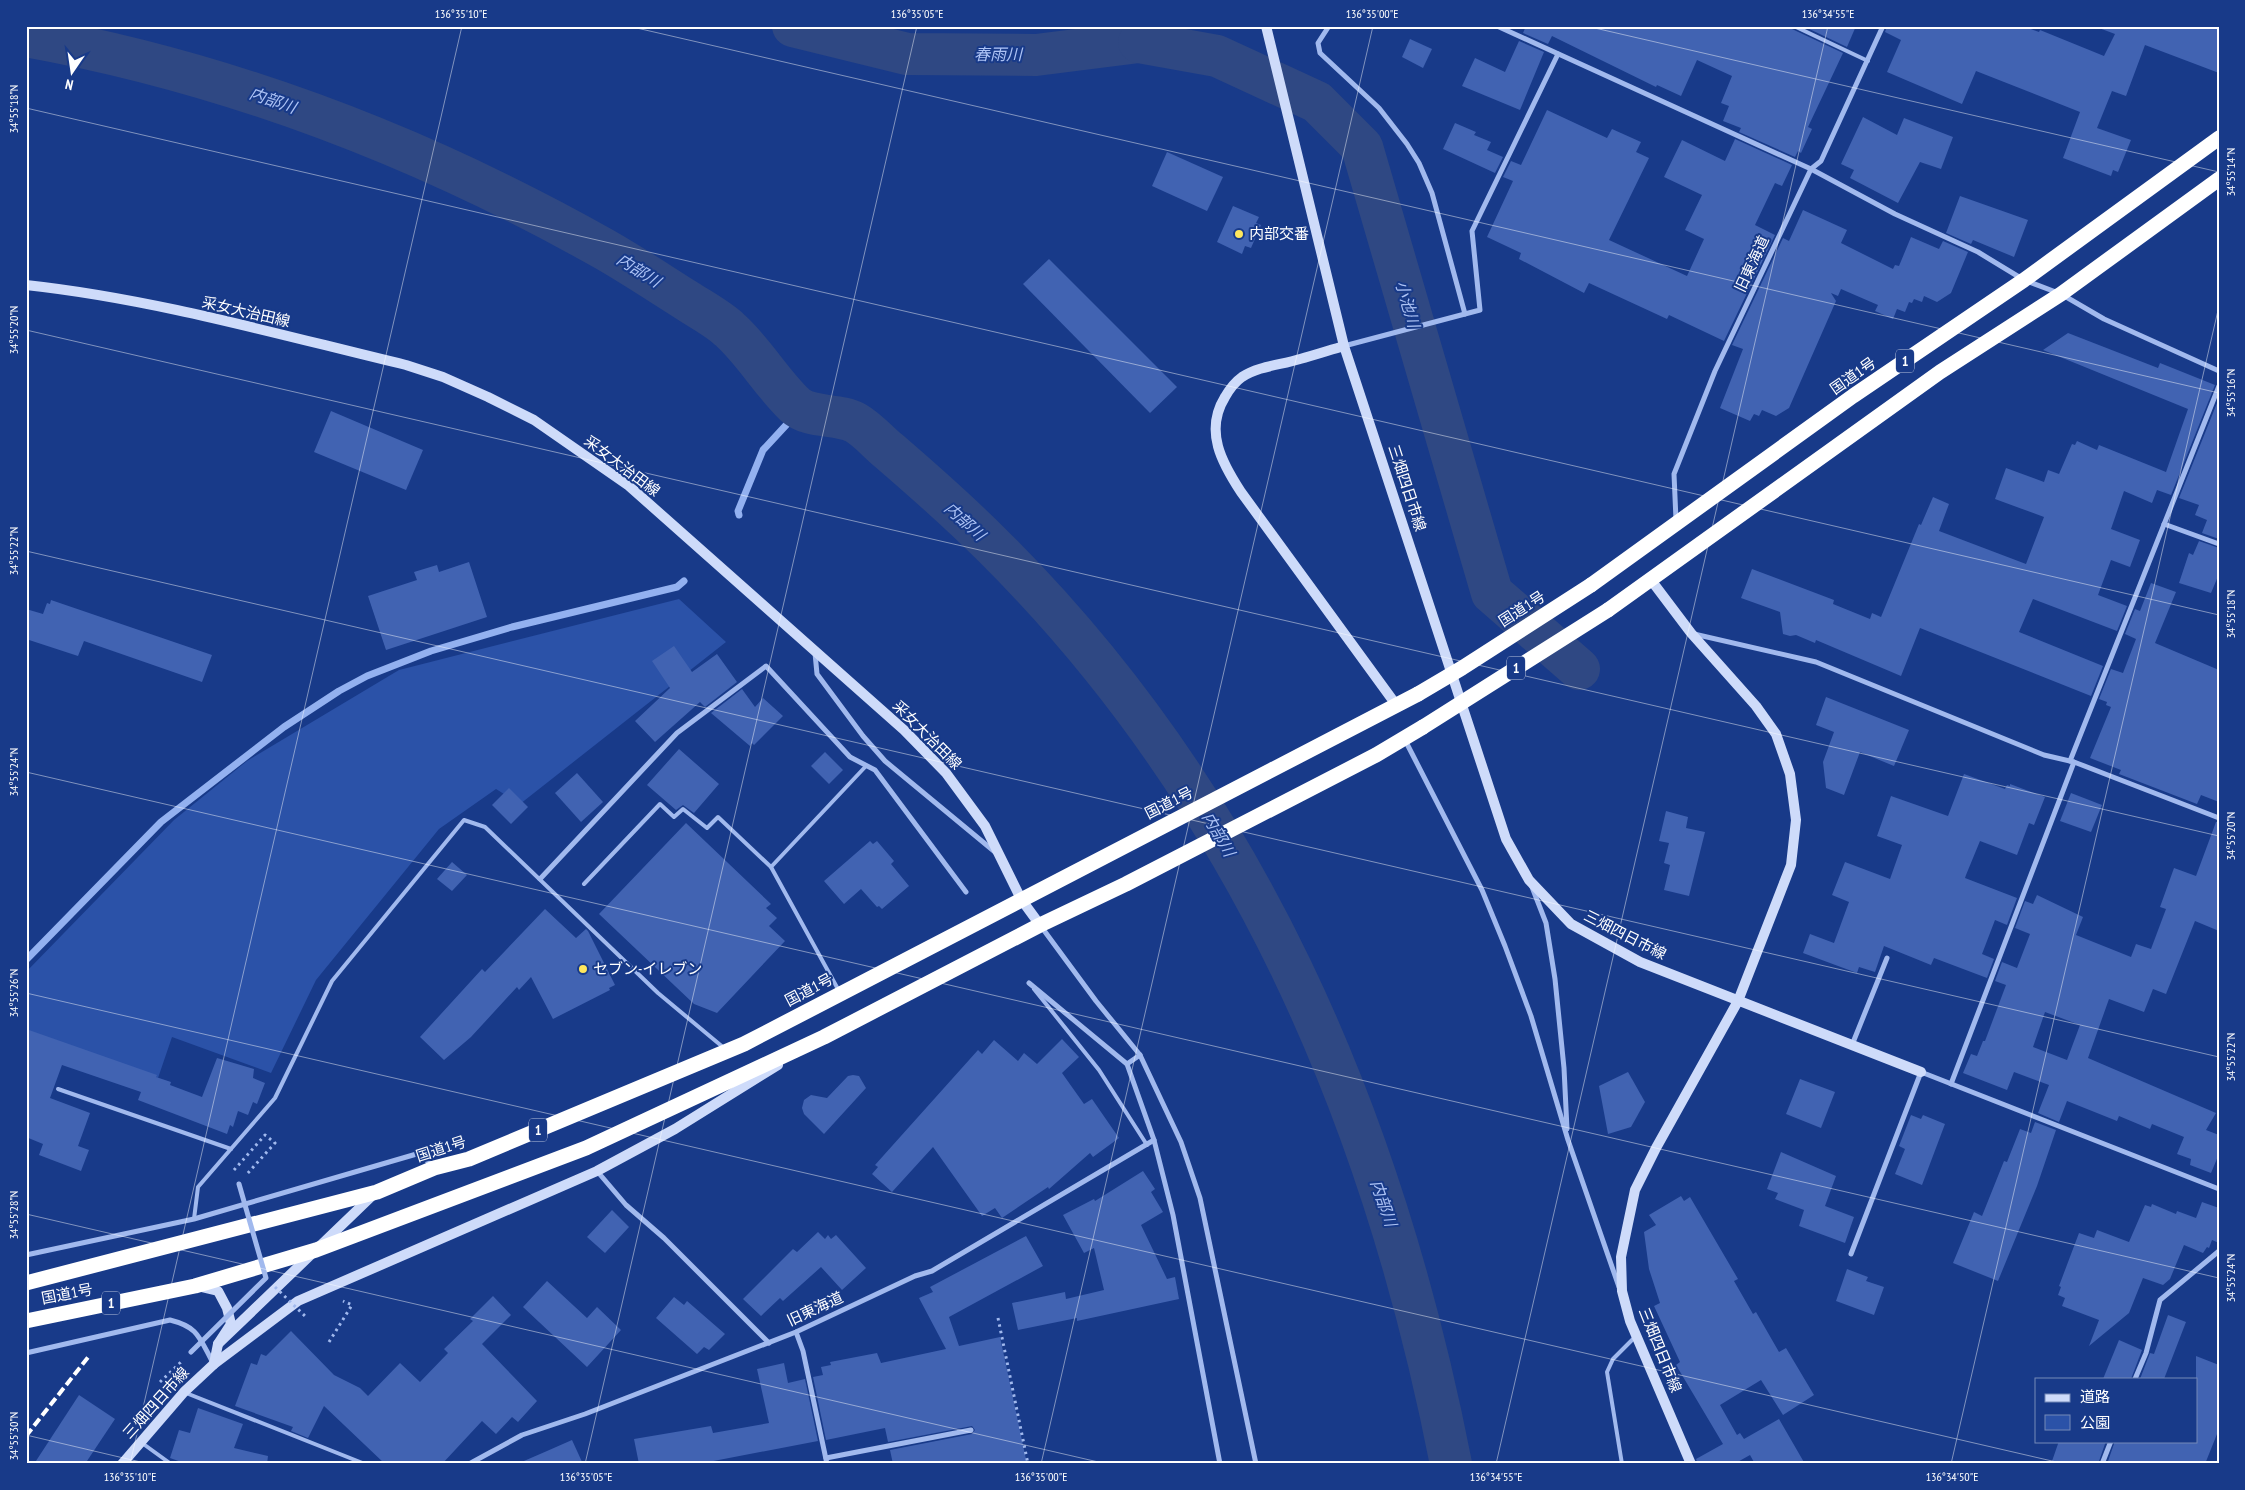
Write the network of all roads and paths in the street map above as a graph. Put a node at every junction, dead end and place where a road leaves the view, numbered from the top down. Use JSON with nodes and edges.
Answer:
{"nodes":[{"id":1,"x":1266,"y":26,"type":"edge"},
{"id":2,"x":1329,"y":26,"type":"edge"},
{"id":3,"x":1497,"y":26,"type":"edge"},
{"id":4,"x":1794,"y":26,"type":"edge"},
{"id":5,"x":1883,"y":26,"type":"edge"},
{"id":6,"x":1558,"y":54,"type":"junction"},
{"id":7,"x":1868,"y":61,"type":"junction"},
{"id":8,"x":2219,"y":138,"type":"edge"},
{"id":9,"x":1810,"y":169,"type":"junction"},
{"id":10,"x":2219,"y":180,"type":"edge"},
{"id":11,"x":2024,"y":280,"type":"junction"},
{"id":12,"x":26,"y":285,"type":"edge"},
{"id":13,"x":2061,"y":294,"type":"junction"},
{"id":14,"x":1463,"y":314,"type":"junction"},
{"id":15,"x":1344,"y":346,"type":"junction"},
{"id":16,"x":2219,"y":371,"type":"edge"},
{"id":17,"x":2219,"y":386,"type":"edge"},
{"id":18,"x":1676,"y":522,"type":"junction"},
{"id":19,"x":2164,"y":524,"type":"junction"},
{"id":20,"x":2219,"y":544,"type":"edge"},
{"id":21,"x":1650,"y":580,"type":"junction"},
{"id":22,"x":1691,"y":634,"type":"junction"},
{"id":23,"x":815,"y":650,"type":"junction"},
{"id":24,"x":1397,"y":706,"type":"junction"},
{"id":25,"x":1404,"y":739,"type":"junction"},
{"id":26,"x":885,"y":761,"type":"junction"},
{"id":27,"x":2072,"y":762,"type":"junction"},
{"id":28,"x":866,"y":766,"type":"junction"},
{"id":29,"x":875,"y":770,"type":"junction"},
{"id":30,"x":2219,"y":818,"type":"edge"},
{"id":31,"x":999,"y":856,"type":"junction"},
{"id":32,"x":771,"y":867,"type":"junction"},
{"id":33,"x":540,"y":879,"type":"junction"},
{"id":34,"x":1529,"y":880,"type":"junction"},
{"id":35,"x":584,"y":884,"type":"dead end"},
{"id":36,"x":966,"y":892,"type":"dead end"},
{"id":37,"x":1020,"y":900,"type":"junction"},
{"id":38,"x":1040,"y":925,"type":"junction"},
{"id":39,"x":1887,"y":958,"type":"dead end"},
{"id":40,"x":1029,"y":983,"type":"joint"},
{"id":41,"x":840,"y":993,"type":"junction"},
{"id":42,"x":1738,"y":1001,"type":"junction"},
{"id":43,"x":824,"y":1037,"type":"junction"},
{"id":44,"x":1852,"y":1045,"type":"junction"},
{"id":45,"x":728,"y":1051,"type":"junction"},
{"id":46,"x":1140,"y":1055,"type":"junction"},
{"id":47,"x":1127,"y":1064,"type":"junction"},
{"id":48,"x":1921,"y":1072,"type":"junction"},
{"id":49,"x":1951,"y":1084,"type":"junction"},
{"id":50,"x":58,"y":1089,"type":"dead end"},
{"id":51,"x":1154,"y":1140,"type":"junction"},
{"id":52,"x":1568,"y":1140,"type":"junction"},
{"id":53,"x":1147,"y":1145,"type":"junction"},
{"id":54,"x":231,"y":1149,"type":"junction"},
{"id":55,"x":434,"y":1168,"type":"junction"},
{"id":56,"x":597,"y":1171,"type":"junction"},
{"id":57,"x":230,"y":1174,"type":"dead end"},
{"id":58,"x":239,"y":1184,"type":"joint"},
{"id":59,"x":2219,"y":1189,"type":"edge"},
{"id":60,"x":377,"y":1192,"type":"junction"},
{"id":61,"x":194,"y":1218,"type":"junction"},
{"id":62,"x":316,"y":1250,"type":"junction"},
{"id":63,"x":2219,"y":1252,"type":"edge"},
{"id":64,"x":1851,"y":1254,"type":"dead end"},
{"id":65,"x":26,"y":1255,"type":"edge"},
{"id":66,"x":266,"y":1278,"type":"junction"},
{"id":67,"x":26,"y":1283,"type":"edge"},
{"id":68,"x":195,"y":1286,"type":"junction"},
{"id":69,"x":337,"y":1303,"type":"dead end"},
{"id":70,"x":313,"y":1312,"type":"dead end"},
{"id":71,"x":998,"y":1318,"type":"dead end"},
{"id":72,"x":26,"y":1321,"type":"edge"},
{"id":73,"x":1630,"y":1321,"type":"junction"},
{"id":74,"x":796,"y":1332,"type":"junction"},
{"id":75,"x":1636,"y":1335,"type":"junction"},
{"id":76,"x":329,"y":1342,"type":"dead end"},
{"id":77,"x":768,"y":1343,"type":"junction"},
{"id":78,"x":218,"y":1344,"type":"junction"},
{"id":79,"x":191,"y":1352,"type":"joint"},
{"id":80,"x":26,"y":1353,"type":"edge"},
{"id":81,"x":214,"y":1364,"type":"junction"},
{"id":82,"x":2135,"y":1378,"type":"edge"},
{"id":83,"x":160,"y":1382,"type":"dead end"},
{"id":84,"x":184,"y":1392,"type":"junction"},
{"id":85,"x":972,"y":1430,"type":"dead end"},
{"id":86,"x":140,"y":1442,"type":"junction"},
{"id":87,"x":2111,"y":1442,"type":"edge"},
{"id":88,"x":826,"y":1461,"type":"edge"},
{"id":89,"x":122,"y":1464,"type":"edge"},
{"id":90,"x":171,"y":1464,"type":"edge"},
{"id":91,"x":366,"y":1464,"type":"edge"},
{"id":92,"x":470,"y":1464,"type":"edge"},
{"id":93,"x":1028,"y":1464,"type":"edge"},
{"id":94,"x":1220,"y":1464,"type":"edge"},
{"id":95,"x":1256,"y":1464,"type":"edge"},
{"id":96,"x":1622,"y":1464,"type":"edge"},
{"id":97,"x":1691,"y":1464,"type":"edge"},
{"id":98,"x":2102,"y":1464,"type":"edge"}],
"edges":[{"from":1,"to":15,"type":"main road","name":"三畑四日市線"},
{"from":2,"to":14,"type":"street"},
{"from":3,"to":6,"type":"street"},
{"from":4,"to":7,"type":"lane"},
{"from":5,"to":7,"type":"street","name":"旧東海道"},
{"from":6,"to":9,"type":"street"},
{"from":6,"to":14,"type":"street"},
{"from":7,"to":9,"type":"street","name":"旧東海道"},
{"from":8,"to":11,"type":"highway","name":"国道1号","number":"1"},
{"from":9,"to":11,"type":"street"},
{"from":9,"to":18,"type":"street","name":"旧東海道"},
{"from":10,"to":13,"type":"highway","name":"国道1号","number":"1"},
{"from":11,"to":13,"type":"street"},
{"from":11,"to":18,"type":"highway","name":"国道1号","number":"1"},
{"from":12,"to":23,"type":"main road","name":"采女大治田線"},
{"from":13,"to":16,"type":"street"},
{"from":13,"to":21,"type":"highway","name":"国道1号","number":"1"},
{"from":14,"to":15,"type":"street"},
{"from":15,"to":24,"type":"main road"},
{"from":15,"to":34,"type":"main road","name":"三畑四日市線"},
{"from":17,"to":19,"type":"street"},
{"from":18,"to":24,"type":"highway","name":"国道1号","number":"1","bridge":true},
{"from":19,"to":20,"type":"street"},
{"from":19,"to":27,"type":"street"},
{"from":21,"to":22,"type":"main road","name":"三畑四日市線"},
{"from":21,"to":25,"type":"highway","name":"国道1号","number":"1","bridge":true},
{"from":22,"to":27,"type":"street"},
{"from":22,"to":42,"type":"main road","name":"三畑四日市線"},
{"from":23,"to":26,"type":"street"},
{"from":23,"to":31,"type":"main road","name":"采女大治田線"},
{"from":24,"to":37,"type":"highway","name":"国道1号","number":"1"},
{"from":25,"to":38,"type":"highway","name":"国道1号","number":"1"},
{"from":25,"to":52,"type":"street"},
{"from":26,"to":29,"type":"street"},
{"from":26,"to":31,"type":"street"},
{"from":27,"to":30,"type":"street"},
{"from":27,"to":49,"type":"street"},
{"from":28,"to":29,"type":"street"},
{"from":28,"to":32,"type":"lane"},
{"from":28,"to":33,"type":"street"},
{"from":29,"to":36,"type":"street"},
{"from":31,"to":37,"type":"main road","name":"采女大治田線"},
{"from":32,"to":35,"type":"lane"},
{"from":32,"to":41,"type":"lane"},
{"from":33,"to":45,"type":"lane"},
{"from":33,"to":54,"type":"lane"},
{"from":34,"to":42,"type":"main road","name":"三畑四日市線"},
{"from":34,"to":52,"type":"street"},
{"from":37,"to":38,"type":"main road","name":"采女大治田線"},
{"from":37,"to":41,"type":"highway","name":"国道1号","number":"1"},
{"from":38,"to":43,"type":"highway","name":"国道1号","number":"1"},
{"from":38,"to":46,"type":"street"},
{"from":39,"to":44,"type":"street"},
{"from":40,"to":47,"type":"street"},
{"from":40,"to":53,"type":"lane"},
{"from":41,"to":45,"type":"highway","name":"国道1号","number":"1"},
{"from":42,"to":44,"type":"main road"},
{"from":42,"to":73,"type":"main road","name":"三畑四日市線"},
{"from":43,"to":56,"type":"main road","name":"三畑四日市線"},
{"from":43,"to":62,"type":"highway","name":"国道1号","number":"1"},
{"from":44,"to":48,"type":"main road"},
{"from":45,"to":55,"type":"highway","name":"国道1号","number":"1"},
{"from":46,"to":47,"type":"street"},
{"from":46,"to":95,"type":"street"},
{"from":47,"to":51,"type":"street"},
{"from":48,"to":49,"type":"street"},
{"from":48,"to":64,"type":"street"},
{"from":49,"to":59,"type":"street"},
{"from":50,"to":54,"type":"lane"},
{"from":51,"to":53,"type":"street","name":"旧東海道"},
{"from":51,"to":94,"type":"street"},
{"from":52,"to":73,"type":"street"},
{"from":53,"to":74,"type":"street","name":"旧東海道"},
{"from":54,"to":61,"type":"lane"},
{"from":55,"to":60,"type":"highway","name":"国道1号","number":"1"},
{"from":55,"to":61,"type":"street"},
{"from":56,"to":77,"type":"street"},
{"from":56,"to":81,"type":"main road","name":"三畑四日市線"},
{"from":57,"to":58,"type":"path"},
{"from":58,"to":66,"type":"street","bridge":true},
{"from":60,"to":62,"type":"main road"},
{"from":60,"to":67,"type":"highway","name":"国道1号","number":"1"},
{"from":61,"to":65,"type":"street"},
{"from":62,"to":68,"type":"highway","name":"国道1号","number":"1"},
{"from":62,"to":78,"type":"main road"},
{"from":63,"to":82,"type":"street"},
{"from":66,"to":70,"type":"path","bridge":true},
{"from":66,"to":79,"type":"street","bridge":true},
{"from":68,"to":72,"type":"highway","name":"国道1号","number":"1"},
{"from":68,"to":78,"type":"main road"},
{"from":69,"to":76,"type":"path"},
{"from":71,"to":93,"type":"path"},
{"from":73,"to":75,"type":"main road","name":"三畑四日市線"},
{"from":74,"to":77,"type":"street","name":"旧東海道"},
{"from":74,"to":88,"type":"street"},
{"from":75,"to":96,"type":"lane"},
{"from":75,"to":97,"type":"main road","name":"三畑四日市線"},
{"from":77,"to":92,"type":"street","name":"旧東海道"},
{"from":78,"to":81,"type":"main road"},
{"from":79,"to":83,"type":"path"},
{"from":80,"to":81,"type":"street"},
{"from":81,"to":84,"type":"main road","name":"三畑四日市線"},
{"from":84,"to":86,"type":"main road","name":"三畑四日市線"},
{"from":84,"to":91,"type":"lane"},
{"from":85,"to":88,"type":"street"},
{"from":86,"to":89,"type":"main road","name":"三畑四日市線"},
{"from":86,"to":90,"type":"lane"},
{"from":87,"to":98,"type":"street"}]}
